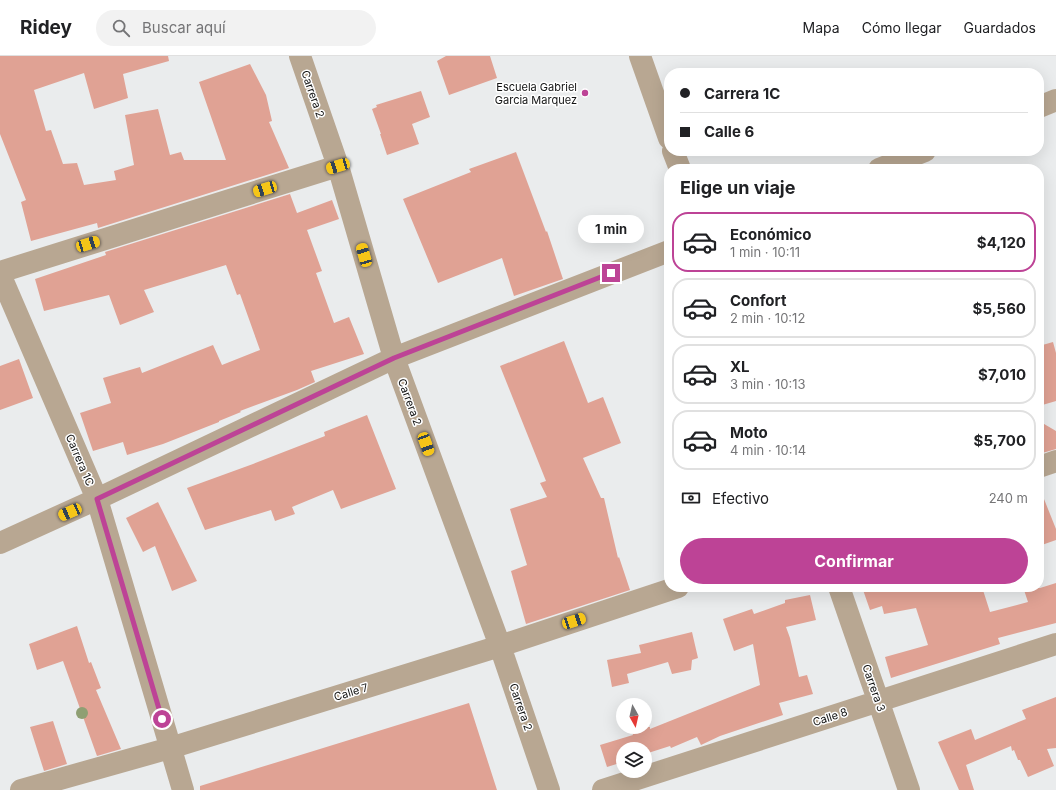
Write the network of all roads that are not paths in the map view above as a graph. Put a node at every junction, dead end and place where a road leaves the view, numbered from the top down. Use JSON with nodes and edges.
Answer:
{"nodes":[{"id":1,"x":300,"y":56,"type":"edge"},
{"id":2,"x":640,"y":56,"type":"edge"},
{"id":3,"x":1056,"y":100,"type":"edge"},
{"id":4,"x":1044,"y":105,"type":"edge"},
{"id":5,"x":664,"y":124,"type":"edge"},
{"id":6,"x":912,"y":156,"type":"edge"},
{"id":7,"x":892,"y":164,"type":"edge"},
{"id":8,"x":338,"y":166,"type":"junction"},
{"id":9,"x":664,"y":253,"type":"edge"},
{"id":10,"x":0,"y":273,"type":"edge"},
{"id":11,"x":394,"y":358,"type":"junction"},
{"id":12,"x":1056,"y":461,"type":"edge"},
{"id":13,"x":1044,"y":465,"type":"edge"},
{"id":14,"x":97,"y":499,"type":"junction"},
{"id":15,"x":0,"y":543,"type":"edge"},
{"id":16,"x":664,"y":592,"type":"edge"},
{"id":17,"x":841,"y":592,"type":"edge"},
{"id":18,"x":1056,"y":644,"type":"edge"},
{"id":19,"x":500,"y":646,"type":"junction"},
{"id":20,"x":879,"y":701,"type":"junction"},
{"id":21,"x":170,"y":748,"type":"junction"},
{"id":22,"x":21,"y":790,"type":"edge"},
{"id":23,"x":183,"y":790,"type":"edge"},
{"id":24,"x":549,"y":790,"type":"edge"},
{"id":25,"x":603,"y":790,"type":"edge"},
{"id":26,"x":909,"y":790,"type":"edge"}],
"edges":[{"from":1,"to":8,"type":"street","name":"Carrera 2"},
{"from":2,"to":5,"type":"street"},
{"from":3,"to":4,"type":"street"},
{"from":6,"to":7,"type":"street"},
{"from":8,"to":10,"type":"street"},
{"from":8,"to":11,"type":"street","name":"Carrera 2"},
{"from":9,"to":11,"type":"street"},
{"from":10,"to":14,"type":"street","name":"Carrera 1C"},
{"from":11,"to":14,"type":"street"},
{"from":11,"to":19,"type":"street","name":"Carrera 2"},
{"from":12,"to":13,"type":"street"},
{"from":14,"to":15,"type":"street"},
{"from":14,"to":21,"type":"street","name":"Carrera 1C"},
{"from":16,"to":19,"type":"street","name":"Calle 7"},
{"from":17,"to":20,"type":"street","name":"Carrera 3"},
{"from":18,"to":20,"type":"street","name":"Calle 8"},
{"from":19,"to":21,"type":"street","name":"Calle 7"},
{"from":19,"to":24,"type":"street","name":"Carrera 2"},
{"from":20,"to":25,"type":"street","name":"Calle 8"},
{"from":20,"to":26,"type":"street","name":"Carrera 3"},
{"from":21,"to":22,"type":"street","name":"Calle 7"},
{"from":21,"to":23,"type":"street","name":"Carrera 1C"}]}
